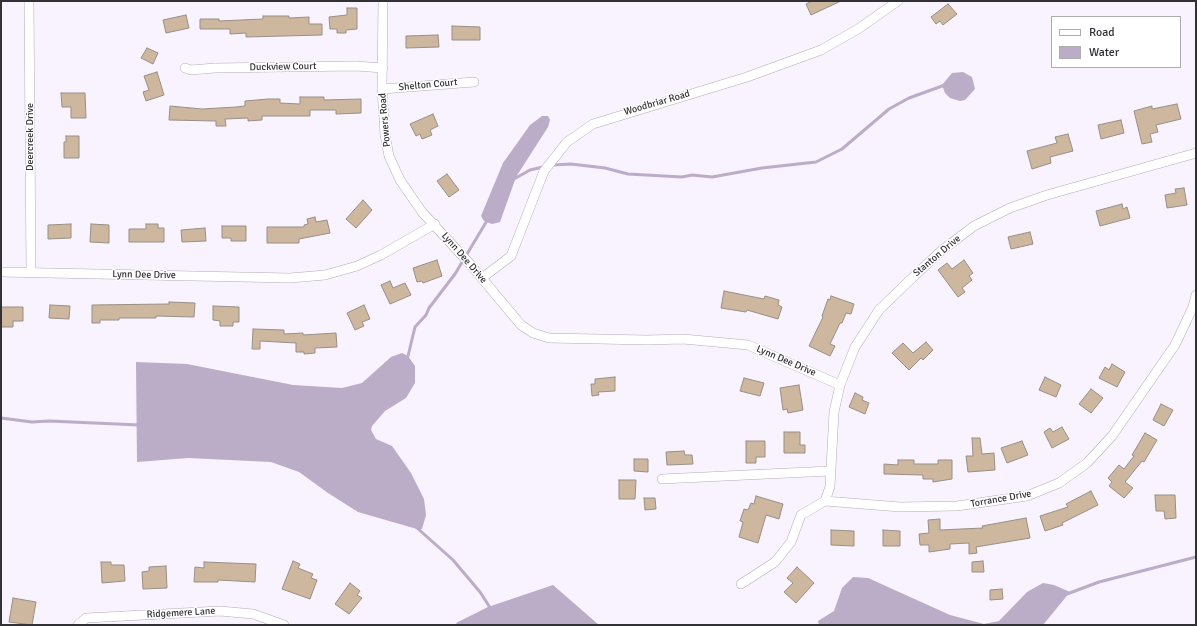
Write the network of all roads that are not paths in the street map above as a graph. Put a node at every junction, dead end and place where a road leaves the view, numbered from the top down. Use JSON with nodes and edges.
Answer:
{"nodes":[{"id":1,"x":29,"y":1,"type":"edge"},
{"id":2,"x":383,"y":1,"type":"edge"},
{"id":3,"x":898,"y":1,"type":"edge"},
{"id":4,"x":185,"y":68,"type":"dead end"},
{"id":5,"x":383,"y":68,"type":"junction"},
{"id":6,"x":474,"y":82,"type":"dead end"},
{"id":7,"x":382,"y":89,"type":"junction"},
{"id":8,"x":1196,"y":153,"type":"edge"},
{"id":9,"x":435,"y":224,"type":"junction"},
{"id":10,"x":1,"y":272,"type":"edge"},
{"id":11,"x":31,"y":272,"type":"junction"},
{"id":12,"x":482,"y":278,"type":"junction"},
{"id":13,"x":1196,"y":295,"type":"edge"},
{"id":14,"x":840,"y":385,"type":"junction"},
{"id":15,"x":830,"y":471,"type":"junction"},
{"id":16,"x":662,"y":479,"type":"dead end"},
{"id":17,"x":825,"y":501,"type":"junction"},
{"id":18,"x":741,"y":584,"type":"dead end"},
{"id":19,"x":78,"y":625,"type":"edge"},
{"id":20,"x":284,"y":625,"type":"edge"}],
"edges":[{"from":1,"to":11,"type":"street","name":"Deercreek Drive"},
{"from":2,"to":5,"type":"street","name":"Powers Road"},
{"from":3,"to":12,"type":"street","name":"Woodbriar Road"},
{"from":4,"to":5,"type":"street","name":"Duckview Court"},
{"from":5,"to":7,"type":"street","name":"Powers Road"},
{"from":6,"to":7,"type":"street","name":"Shelton Court"},
{"from":7,"to":9,"type":"street","name":"Powers Road"},
{"from":8,"to":14,"type":"street","name":"Stanton Drive"},
{"from":9,"to":11,"type":"street","name":"Lynn Dee Drive"},
{"from":9,"to":12,"type":"street","name":"Lynn Dee Drive"},
{"from":10,"to":11,"type":"street","name":"Lynn Dee Drive"},
{"from":12,"to":14,"type":"street","name":"Lynn Dee Drive"},
{"from":13,"to":17,"type":"street","name":"Torrance Drive"},
{"from":14,"to":15,"type":"street","name":"Stanton Drive"},
{"from":15,"to":16,"type":"street"},
{"from":15,"to":17,"type":"street","name":"Stanton Drive"},
{"from":17,"to":18,"type":"street"},
{"from":19,"to":20,"type":"street","name":"Ridgemere Lane"}]}
